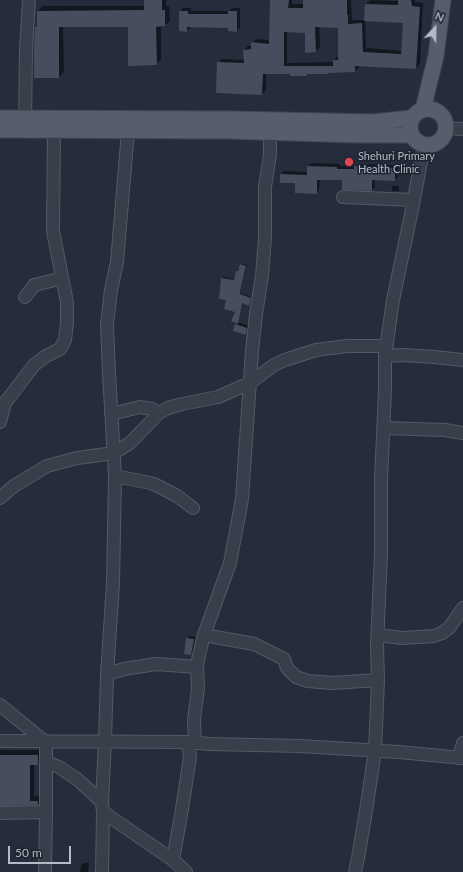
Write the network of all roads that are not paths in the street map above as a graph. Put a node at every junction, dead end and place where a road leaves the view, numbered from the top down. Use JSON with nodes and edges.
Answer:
{"nodes":[{"id":1,"x":29,"y":0,"type":"edge"},
{"id":2,"x":443,"y":0,"type":"edge"},
{"id":3,"x":430,"y":110,"type":"junction"},
{"id":4,"x":0,"y":118,"type":"edge"},
{"id":5,"x":411,"y":118,"type":"junction"},
{"id":6,"x":26,"y":124,"type":"junction"},
{"id":7,"x":446,"y":128,"type":"junction"},
{"id":8,"x":463,"y":129,"type":"edge"},
{"id":9,"x":0,"y":130,"type":"edge"},
{"id":10,"x":54,"y":130,"type":"junction"},
{"id":11,"x":128,"y":131,"type":"junction"},
{"id":12,"x":270,"y":132,"type":"junction"},
{"id":13,"x":411,"y":135,"type":"junction"},
{"id":14,"x":424,"y":145,"type":"junction"},
{"id":15,"x":343,"y":197,"type":"dead end"},
{"id":16,"x":414,"y":200,"type":"junction"},
{"id":17,"x":62,"y":276,"type":"junction"},
{"id":18,"x":25,"y":297,"type":"dead end"},
{"id":19,"x":386,"y":351,"type":"junction"},
{"id":20,"x":463,"y":360,"type":"edge"},
{"id":21,"x":250,"y":382,"type":"junction"},
{"id":22,"x":3,"y":401,"type":"edge"},
{"id":23,"x":159,"y":413,"type":"junction"},
{"id":24,"x":111,"y":414,"type":"junction"},
{"id":25,"x":0,"y":422,"type":"edge"},
{"id":26,"x":383,"y":428,"type":"junction"},
{"id":27,"x":463,"y":433,"type":"edge"},
{"id":28,"x":114,"y":453,"type":"junction"},
{"id":29,"x":115,"y":476,"type":"junction"},
{"id":30,"x":0,"y":498,"type":"edge"},
{"id":31,"x":193,"y":508,"type":"dead end"},
{"id":32,"x":463,"y":608,"type":"edge"},
{"id":33,"x":204,"y":635,"type":"junction"},
{"id":34,"x":378,"y":635,"type":"junction"},
{"id":35,"x":197,"y":667,"type":"junction"},
{"id":36,"x":107,"y":674,"type":"junction"},
{"id":37,"x":378,"y":680,"type":"junction"},
{"id":38,"x":0,"y":705,"type":"edge"},
{"id":39,"x":0,"y":741,"type":"edge"},
{"id":40,"x":45,"y":741,"type":"junction"},
{"id":41,"x":106,"y":742,"type":"junction"},
{"id":42,"x":191,"y":742,"type":"junction"},
{"id":43,"x":463,"y":744,"type":"edge"},
{"id":44,"x":375,"y":751,"type":"junction"},
{"id":45,"x":461,"y":758,"type":"edge"},
{"id":46,"x":46,"y":762,"type":"junction"},
{"id":47,"x":103,"y":807,"type":"junction"},
{"id":48,"x":46,"y":812,"type":"junction"},
{"id":49,"x":0,"y":813,"type":"edge"},
{"id":50,"x":179,"y":867,"type":"edge"},
{"id":51,"x":45,"y":872,"type":"edge"},
{"id":52,"x":102,"y":872,"type":"edge"},
{"id":53,"x":355,"y":872,"type":"edge"}],
"edges":[{"from":1,"to":6,"type":"street"},
{"from":2,"to":3,"type":"main road"},
{"from":3,"to":5,"type":"main road"},
{"from":3,"to":7,"type":"main road"},
{"from":4,"to":6,"type":"main road"},
{"from":5,"to":6,"type":"main road"},
{"from":5,"to":13,"type":"main road"},
{"from":6,"to":9,"type":"main road"},
{"from":6,"to":10,"type":"main road"},
{"from":7,"to":8,"type":"street"},
{"from":7,"to":14,"type":"main road"},
{"from":10,"to":11,"type":"main road"},
{"from":10,"to":17,"type":"street"},
{"from":11,"to":12,"type":"main road"},
{"from":11,"to":24,"type":"street"},
{"from":12,"to":13,"type":"main road"},
{"from":12,"to":21,"type":"street"},
{"from":13,"to":14,"type":"main road"},
{"from":14,"to":16,"type":"street"},
{"from":15,"to":16,"type":"street"},
{"from":16,"to":19,"type":"street"},
{"from":17,"to":18,"type":"street"},
{"from":17,"to":22,"type":"street"},
{"from":19,"to":20,"type":"street"},
{"from":19,"to":21,"type":"street"},
{"from":19,"to":26,"type":"street"},
{"from":21,"to":23,"type":"street"},
{"from":21,"to":33,"type":"street"},
{"from":22,"to":25,"type":"street"},
{"from":23,"to":24,"type":"street"},
{"from":23,"to":28,"type":"street"},
{"from":24,"to":28,"type":"street"},
{"from":26,"to":27,"type":"street"},
{"from":26,"to":34,"type":"street"},
{"from":28,"to":29,"type":"street"},
{"from":28,"to":30,"type":"street"},
{"from":29,"to":31,"type":"street"},
{"from":29,"to":36,"type":"street"},
{"from":32,"to":34,"type":"street"},
{"from":33,"to":35,"type":"street"},
{"from":33,"to":37,"type":"street"},
{"from":34,"to":37,"type":"street"},
{"from":35,"to":36,"type":"street"},
{"from":35,"to":42,"type":"street"},
{"from":36,"to":41,"type":"street"},
{"from":37,"to":44,"type":"street"},
{"from":38,"to":40,"type":"street"},
{"from":39,"to":40,"type":"street"},
{"from":40,"to":41,"type":"street"},
{"from":40,"to":46,"type":"street"},
{"from":41,"to":42,"type":"street"},
{"from":41,"to":47,"type":"street"},
{"from":42,"to":44,"type":"street"},
{"from":42,"to":50,"type":"street"},
{"from":43,"to":45,"type":"street"},
{"from":44,"to":45,"type":"street"},
{"from":44,"to":53,"type":"street"},
{"from":46,"to":47,"type":"street"},
{"from":46,"to":48,"type":"street"},
{"from":47,"to":50,"type":"street"},
{"from":47,"to":52,"type":"street"},
{"from":48,"to":49,"type":"street"},
{"from":48,"to":51,"type":"street"}]}
